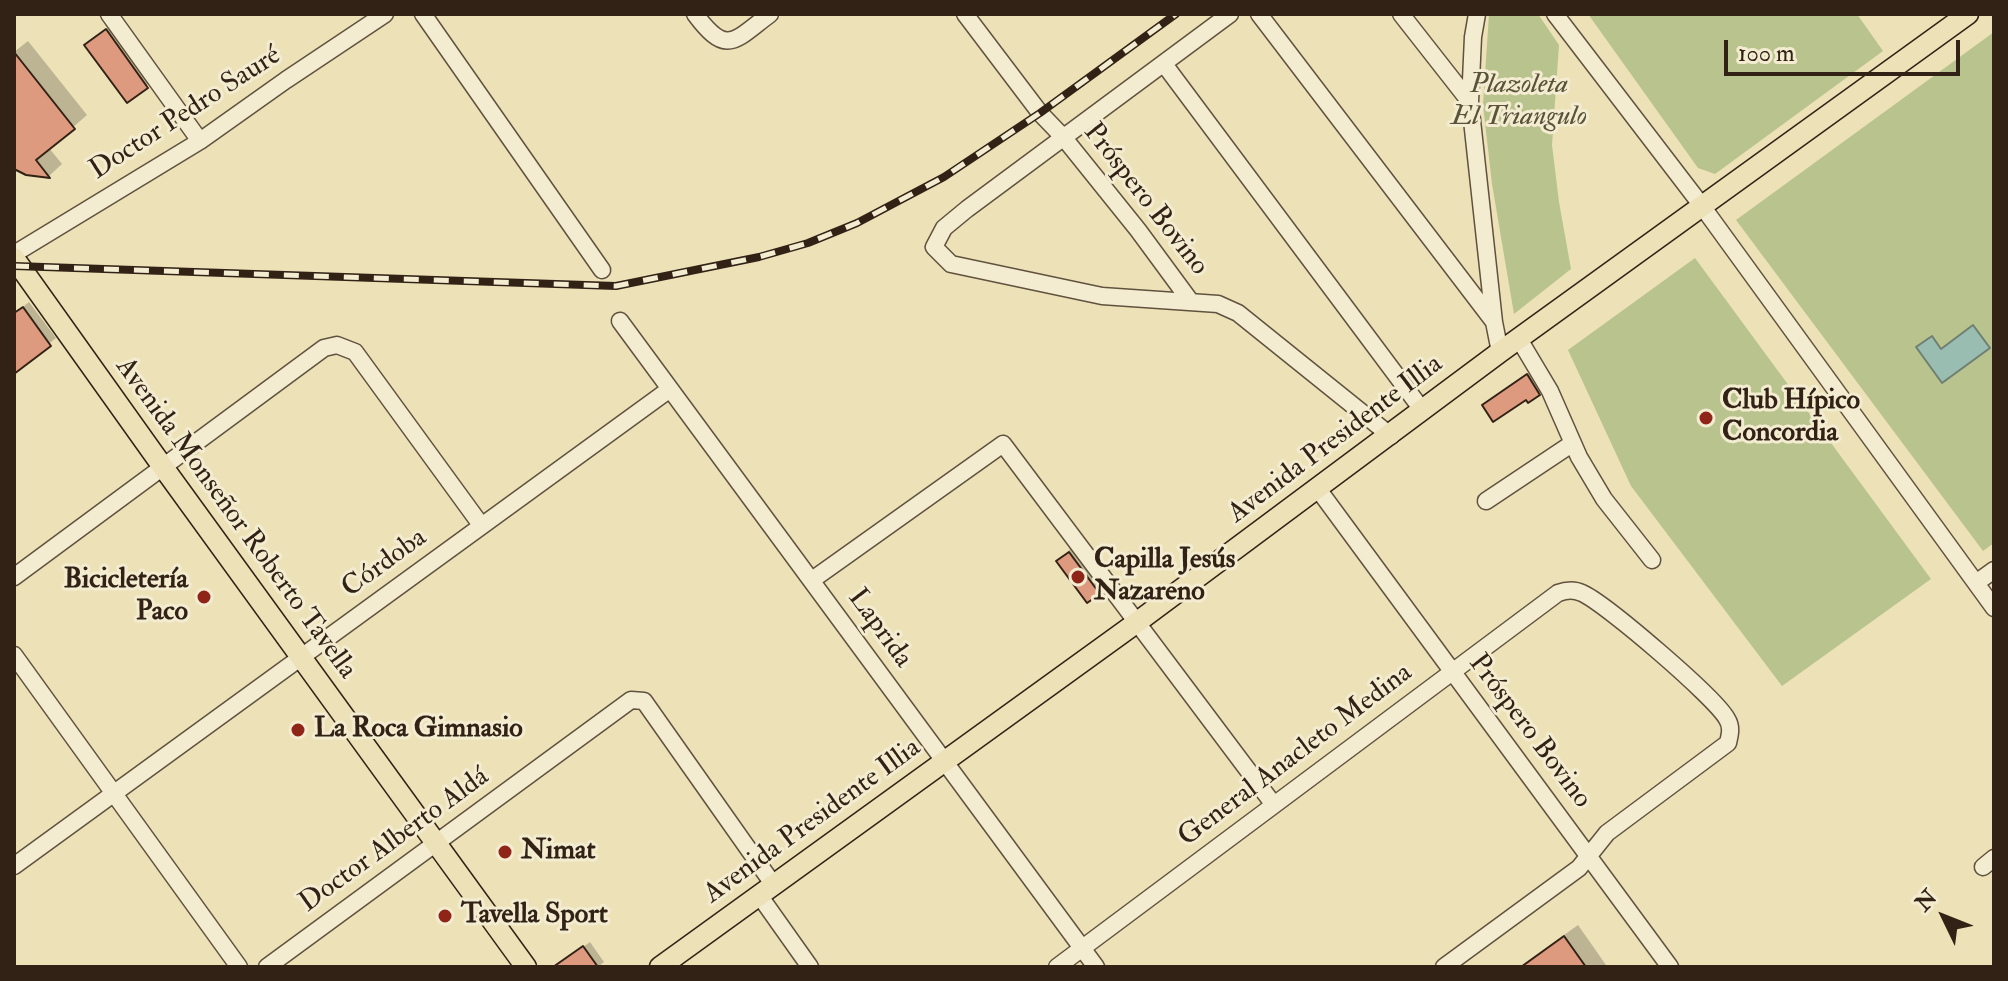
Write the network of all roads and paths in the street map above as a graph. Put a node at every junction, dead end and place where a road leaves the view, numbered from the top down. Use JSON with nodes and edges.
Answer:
{"nodes":[{"id":1,"x":109,"y":14,"type":"edge"},
{"id":2,"x":385,"y":14,"type":"edge"},
{"id":3,"x":423,"y":14,"type":"edge"},
{"id":4,"x":695,"y":14,"type":"edge"},
{"id":5,"x":770,"y":14,"type":"edge"},
{"id":6,"x":965,"y":14,"type":"edge"},
{"id":7,"x":1230,"y":14,"type":"edge"},
{"id":8,"x":1259,"y":14,"type":"edge"},
{"id":9,"x":1401,"y":14,"type":"edge"},
{"id":10,"x":1477,"y":14,"type":"edge"},
{"id":11,"x":1968,"y":14,"type":"edge"},
{"id":12,"x":1560,"y":16,"type":"edge"},
{"id":13,"x":1164,"y":64,"type":"junction"},
{"id":14,"x":1470,"y":102,"type":"junction"},
{"id":15,"x":1064,"y":138,"type":"junction"},
{"id":16,"x":200,"y":141,"type":"junction"},
{"id":17,"x":1702,"y":206,"type":"junction"},
{"id":18,"x":14,"y":256,"type":"edge"},
{"id":19,"x":602,"y":270,"type":"dead end"},
{"id":20,"x":1191,"y":302,"type":"junction"},
{"id":21,"x":620,"y":321,"type":"dead end"},
{"id":22,"x":1494,"y":322,"type":"junction"},
{"id":23,"x":1519,"y":339,"type":"junction"},
{"id":24,"x":1500,"y":352,"type":"junction"},
{"id":25,"x":670,"y":389,"type":"junction"},
{"id":26,"x":1423,"y":411,"type":"junction"},
{"id":27,"x":1391,"y":436,"type":"junction"},
{"id":28,"x":1573,"y":443,"type":"junction"},
{"id":29,"x":163,"y":467,"type":"junction"},
{"id":30,"x":1318,"y":489,"type":"junction"},
{"id":31,"x":1486,"y":501,"type":"dead end"},
{"id":32,"x":481,"y":525,"type":"junction"},
{"id":33,"x":1652,"y":560,"type":"dead end"},
{"id":34,"x":1994,"y":570,"type":"edge"},
{"id":35,"x":14,"y":577,"type":"edge"},
{"id":36,"x":812,"y":580,"type":"junction"},
{"id":37,"x":1976,"y":583,"type":"junction"},
{"id":38,"x":1994,"y":608,"type":"edge"},
{"id":39,"x":1136,"y":623,"type":"junction"},
{"id":40,"x":14,"y":655,"type":"edge"},
{"id":41,"x":301,"y":658,"type":"junction"},
{"id":42,"x":1452,"y":672,"type":"junction"},
{"id":43,"x":944,"y":763,"type":"junction"},
{"id":44,"x":114,"y":794,"type":"junction"},
{"id":45,"x":1274,"y":805,"type":"junction"},
{"id":46,"x":436,"y":844,"type":"junction"},
{"id":47,"x":1588,"y":856,"type":"junction"},
{"id":48,"x":14,"y":866,"type":"edge"},
{"id":49,"x":766,"y":890,"type":"junction"},
{"id":50,"x":1082,"y":948,"type":"junction"},
{"id":51,"x":239,"y":967,"type":"edge"},
{"id":52,"x":267,"y":967,"type":"edge"},
{"id":53,"x":526,"y":967,"type":"edge"},
{"id":54,"x":660,"y":967,"type":"edge"},
{"id":55,"x":810,"y":967,"type":"edge"},
{"id":56,"x":1057,"y":967,"type":"edge"},
{"id":57,"x":1096,"y":967,"type":"edge"},
{"id":58,"x":1444,"y":967,"type":"edge"},
{"id":59,"x":1670,"y":967,"type":"edge"}],
"edges":[{"from":1,"to":16,"type":"street"},
{"from":2,"to":16,"type":"street","name":"Doctor Pedro Sauré"},
{"from":3,"to":19,"type":"street"},
{"from":4,"to":5,"type":"street"},
{"from":6,"to":15,"type":"street","name":"Próspero Bovino"},
{"from":7,"to":13,"type":"street"},
{"from":8,"to":22,"type":"street"},
{"from":9,"to":14,"type":"street"},
{"from":10,"to":14,"type":"street"},
{"from":11,"to":17,"type":"main road","name":"Avenida Presidente Illia"},
{"from":12,"to":17,"type":"street"},
{"from":13,"to":15,"type":"street"},
{"from":13,"to":26,"type":"street"},
{"from":14,"to":22,"type":"street"},
{"from":15,"to":20,"type":"street","name":"Próspero Bovino"},
{"from":15,"to":20,"type":"street"},
{"from":16,"to":18,"type":"street","name":"Doctor Pedro Sauré"},
{"from":17,"to":23,"type":"main road","name":"Avenida Presidente Illia"},
{"from":17,"to":37,"type":"street"},
{"from":18,"to":29,"type":"main road","name":"Avenida Monseñor Roberto Tavella"},
{"from":20,"to":27,"type":"street","name":"Próspero Bovino"},
{"from":21,"to":25,"type":"street","name":"Laprida"},
{"from":22,"to":24,"type":"street"},
{"from":23,"to":24,"type":"main road","name":"Avenida Presidente Illia"},
{"from":23,"to":28,"type":"street"},
{"from":24,"to":26,"type":"main road","name":"Avenida Presidente Illia"},
{"from":25,"to":32,"type":"street","name":"Córdoba"},
{"from":25,"to":36,"type":"street","name":"Laprida"},
{"from":26,"to":27,"type":"main road","name":"Avenida Presidente Illia"},
{"from":27,"to":30,"type":"main road","name":"Avenida Presidente Illia"},
{"from":28,"to":31,"type":"street"},
{"from":28,"to":33,"type":"street"},
{"from":29,"to":32,"type":"street"},
{"from":29,"to":35,"type":"street"},
{"from":29,"to":41,"type":"main road","name":"Avenida Monseñor Roberto Tavella"},
{"from":30,"to":39,"type":"main road","name":"Avenida Presidente Illia"},
{"from":30,"to":42,"type":"street","name":"Próspero Bovino"},
{"from":32,"to":41,"type":"street","name":"Córdoba"},
{"from":34,"to":37,"type":"street"},
{"from":36,"to":39,"type":"street"},
{"from":36,"to":43,"type":"street","name":"Laprida"},
{"from":37,"to":38,"type":"street"},
{"from":39,"to":43,"type":"main road","name":"Avenida Presidente Illia"},
{"from":39,"to":45,"type":"street"},
{"from":40,"to":44,"type":"street"},
{"from":41,"to":44,"type":"street","name":"Córdoba"},
{"from":41,"to":46,"type":"main road","name":"Avenida Monseñor Roberto Tavella"},
{"from":42,"to":45,"type":"street","name":"General Anacleto Medina"},
{"from":42,"to":47,"type":"street","name":"Próspero Bovino"},
{"from":42,"to":47,"type":"street","name":"General Anacleto Medina"},
{"from":43,"to":49,"type":"main road","name":"Avenida Presidente Illia"},
{"from":43,"to":50,"type":"street","name":"Laprida"},
{"from":44,"to":48,"type":"street","name":"Córdoba"},
{"from":44,"to":51,"type":"street"},
{"from":45,"to":50,"type":"street","name":"General Anacleto Medina"},
{"from":46,"to":49,"type":"street","name":"Doctor Alberto Aldá"},
{"from":46,"to":52,"type":"street","name":"Doctor Alberto Aldá"},
{"from":46,"to":53,"type":"main road","name":"Avenida Monseñor Roberto Tavella"},
{"from":47,"to":58,"type":"street"},
{"from":47,"to":59,"type":"street","name":"Próspero Bovino"},
{"from":49,"to":54,"type":"main road","name":"Avenida Presidente Illia"},
{"from":49,"to":55,"type":"street"},
{"from":50,"to":56,"type":"street","name":"General Anacleto Medina"},
{"from":50,"to":57,"type":"street","name":"Laprida"}]}
